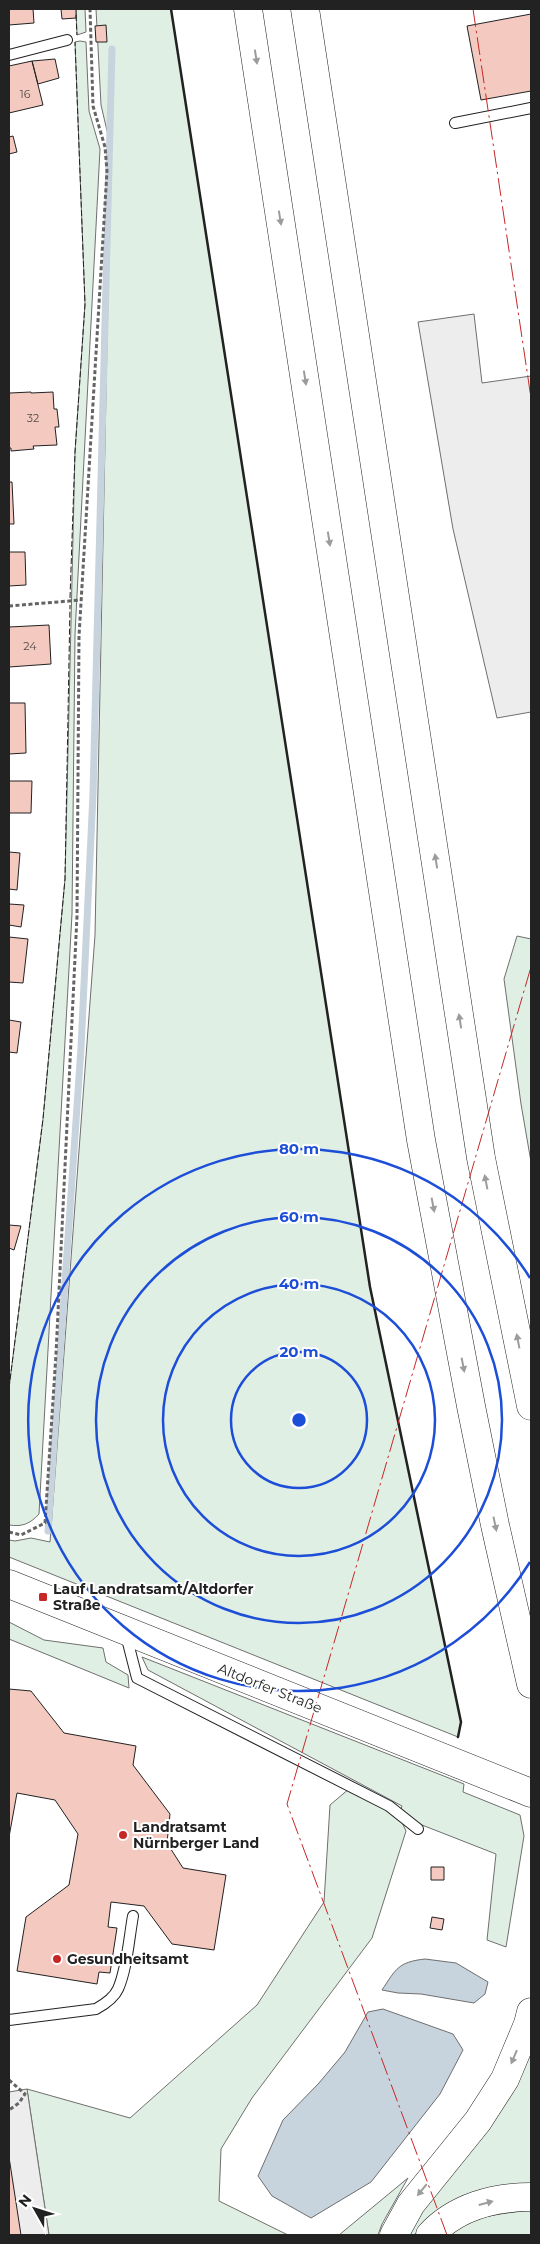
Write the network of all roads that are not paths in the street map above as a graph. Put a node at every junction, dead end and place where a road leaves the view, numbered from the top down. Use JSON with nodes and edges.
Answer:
{"nodes":[{"id":1,"x":248,"y":9,"type":"edge"},
{"id":2,"x":306,"y":9,"type":"edge"},
{"id":3,"x":67,"y":40,"type":"dead end"},
{"id":4,"x":9,"y":56,"type":"edge"},
{"id":5,"x":531,"y":108,"type":"edge"},
{"id":6,"x":455,"y":123,"type":"dead end"},
{"id":7,"x":531,"y":1406,"type":"edge"},
{"id":8,"x":9,"y":1584,"type":"edge"},
{"id":9,"x":125,"y":1629,"type":"junction"},
{"id":10,"x":531,"y":1684,"type":"edge"},
{"id":11,"x":531,"y":1794,"type":"edge"},
{"id":12,"x":418,"y":1829,"type":"dead end"},
{"id":13,"x":133,"y":1916,"type":"dead end"},
{"id":14,"x":531,"y":2012,"type":"edge"},
{"id":15,"x":9,"y":2020,"type":"edge"},
{"id":16,"x":531,"y":2197,"type":"edge"},
{"id":17,"x":394,"y":2235,"type":"edge"},
{"id":18,"x":430,"y":2235,"type":"edge"}],
"edges":[{"from":1,"to":10,"type":"main road","one_way":true},
{"from":7,"to":2,"type":"main road","one_way":true},
{"from":3,"to":4,"type":"lane"},
{"from":5,"to":6,"type":"lane"},
{"from":8,"to":9,"type":"main road","name":"Altdorfer Straße"},
{"from":9,"to":11,"type":"main road","name":"Altdorfer Straße"},
{"from":9,"to":12,"type":"lane"},
{"from":13,"to":15,"type":"lane"},
{"from":14,"to":17,"type":"main road","one_way":true},
{"from":18,"to":16,"type":"main road","one_way":true}]}
